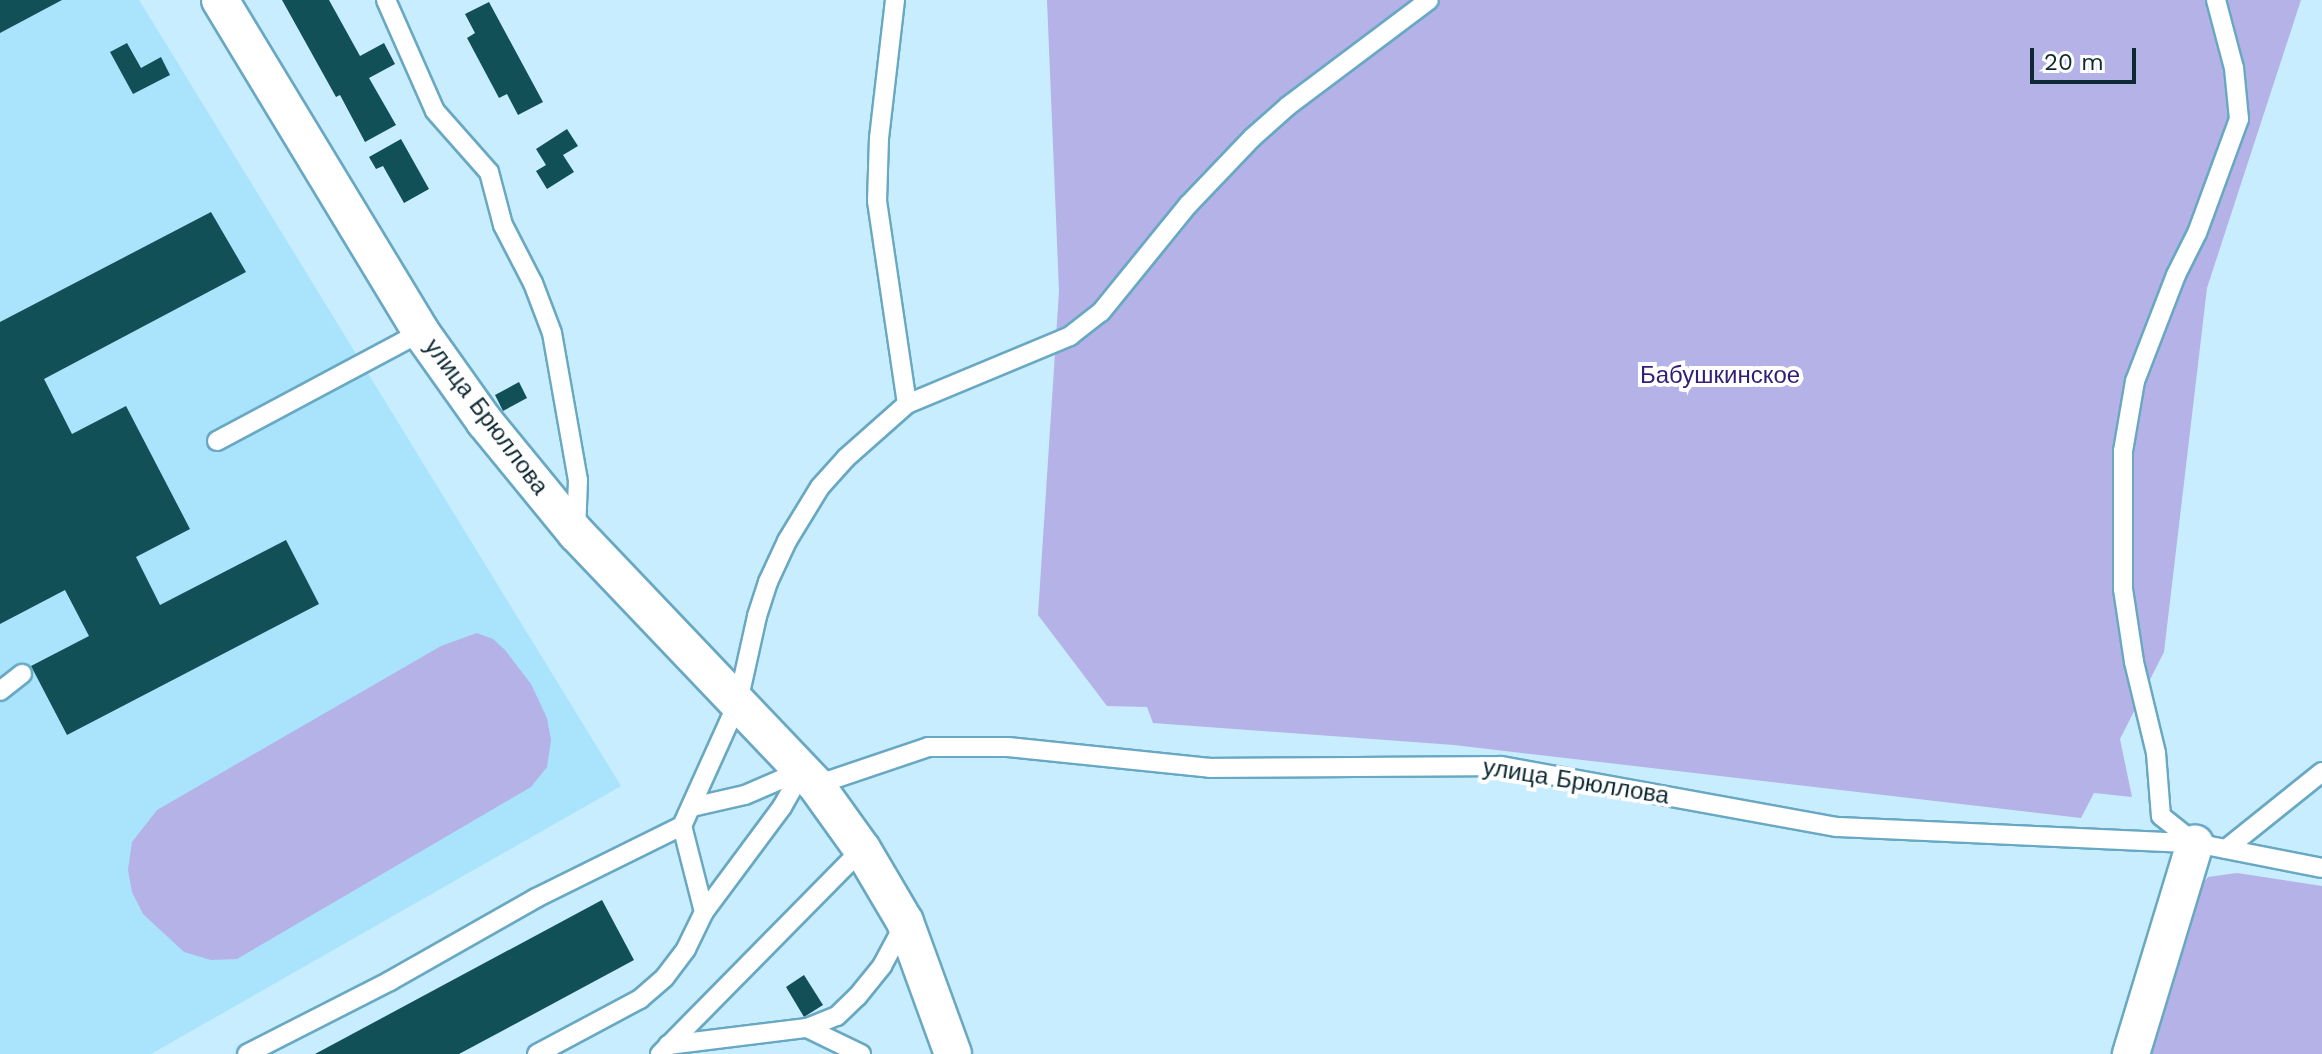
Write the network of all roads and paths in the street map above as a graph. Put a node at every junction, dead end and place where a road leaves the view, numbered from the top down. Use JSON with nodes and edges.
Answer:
{"nodes":[{"id":1,"x":220,"y":0,"type":"edge"},
{"id":2,"x":386,"y":0,"type":"edge"},
{"id":3,"x":895,"y":0,"type":"edge"},
{"id":4,"x":1429,"y":0,"type":"edge"},
{"id":5,"x":2216,"y":0,"type":"edge"},
{"id":6,"x":421,"y":332,"type":"junction"},
{"id":7,"x":907,"y":404,"type":"junction"},
{"id":8,"x":217,"y":441,"type":"dead end"},
{"id":9,"x":576,"y":533,"type":"junction"},
{"id":10,"x":22,"y":674,"type":"dead end"},
{"id":11,"x":0,"y":691,"type":"edge"},
{"id":12,"x":738,"y":702,"type":"junction"},
{"id":13,"x":2322,"y":772,"type":"edge"},
{"id":14,"x":810,"y":777,"type":"junction"},
{"id":15,"x":692,"y":807,"type":"junction"},
{"id":16,"x":682,"y":826,"type":"junction"},
{"id":17,"x":2211,"y":846,"type":"junction"},
{"id":18,"x":862,"y":849,"type":"junction"},
{"id":19,"x":2322,"y":868,"type":"edge"},
{"id":20,"x":704,"y":912,"type":"junction"},
{"id":21,"x":905,"y":922,"type":"junction"},
{"id":22,"x":807,"y":1028,"type":"junction"},
{"id":23,"x":664,"y":1050,"type":"edge"},
{"id":24,"x":247,"y":1054,"type":"edge"},
{"id":25,"x":537,"y":1054,"type":"edge"},
{"id":26,"x":861,"y":1054,"type":"edge"},
{"id":27,"x":953,"y":1054,"type":"edge"},
{"id":28,"x":2131,"y":1054,"type":"edge"}],
"edges":[{"from":1,"to":6,"type":"street","name":"улица Брюллова"},
{"from":2,"to":9,"type":"lane"},
{"from":3,"to":7,"type":"lane"},
{"from":4,"to":7,"type":"lane"},
{"from":5,"to":17,"type":"lane"},
{"from":6,"to":8,"type":"lane"},
{"from":6,"to":9,"type":"street","name":"улица Брюллова"},
{"from":7,"to":12,"type":"lane"},
{"from":9,"to":12,"type":"street","name":"улица Брюллова"},
{"from":10,"to":11,"type":"lane"},
{"from":12,"to":14,"type":"street","name":"улица Брюллова"},
{"from":12,"to":15,"type":"lane"},
{"from":13,"to":17,"type":"lane"},
{"from":14,"to":15,"type":"lane"},
{"from":14,"to":17,"type":"lane","name":"улица Брюллова"},
{"from":14,"to":18,"type":"street","name":"улица Брюллова"},
{"from":14,"to":20,"type":"lane"},
{"from":15,"to":16,"type":"lane"},
{"from":16,"to":20,"type":"lane"},
{"from":16,"to":24,"type":"lane"},
{"from":17,"to":19,"type":"lane","name":"улица Брюллова"},
{"from":17,"to":28,"type":"street"},
{"from":18,"to":21,"type":"street","name":"улица Брюллова"},
{"from":18,"to":23,"type":"lane"},
{"from":20,"to":25,"type":"lane"},
{"from":21,"to":22,"type":"lane"},
{"from":21,"to":27,"type":"street","name":"улица Брюллова"},
{"from":22,"to":23,"type":"lane"},
{"from":22,"to":26,"type":"lane"}]}
